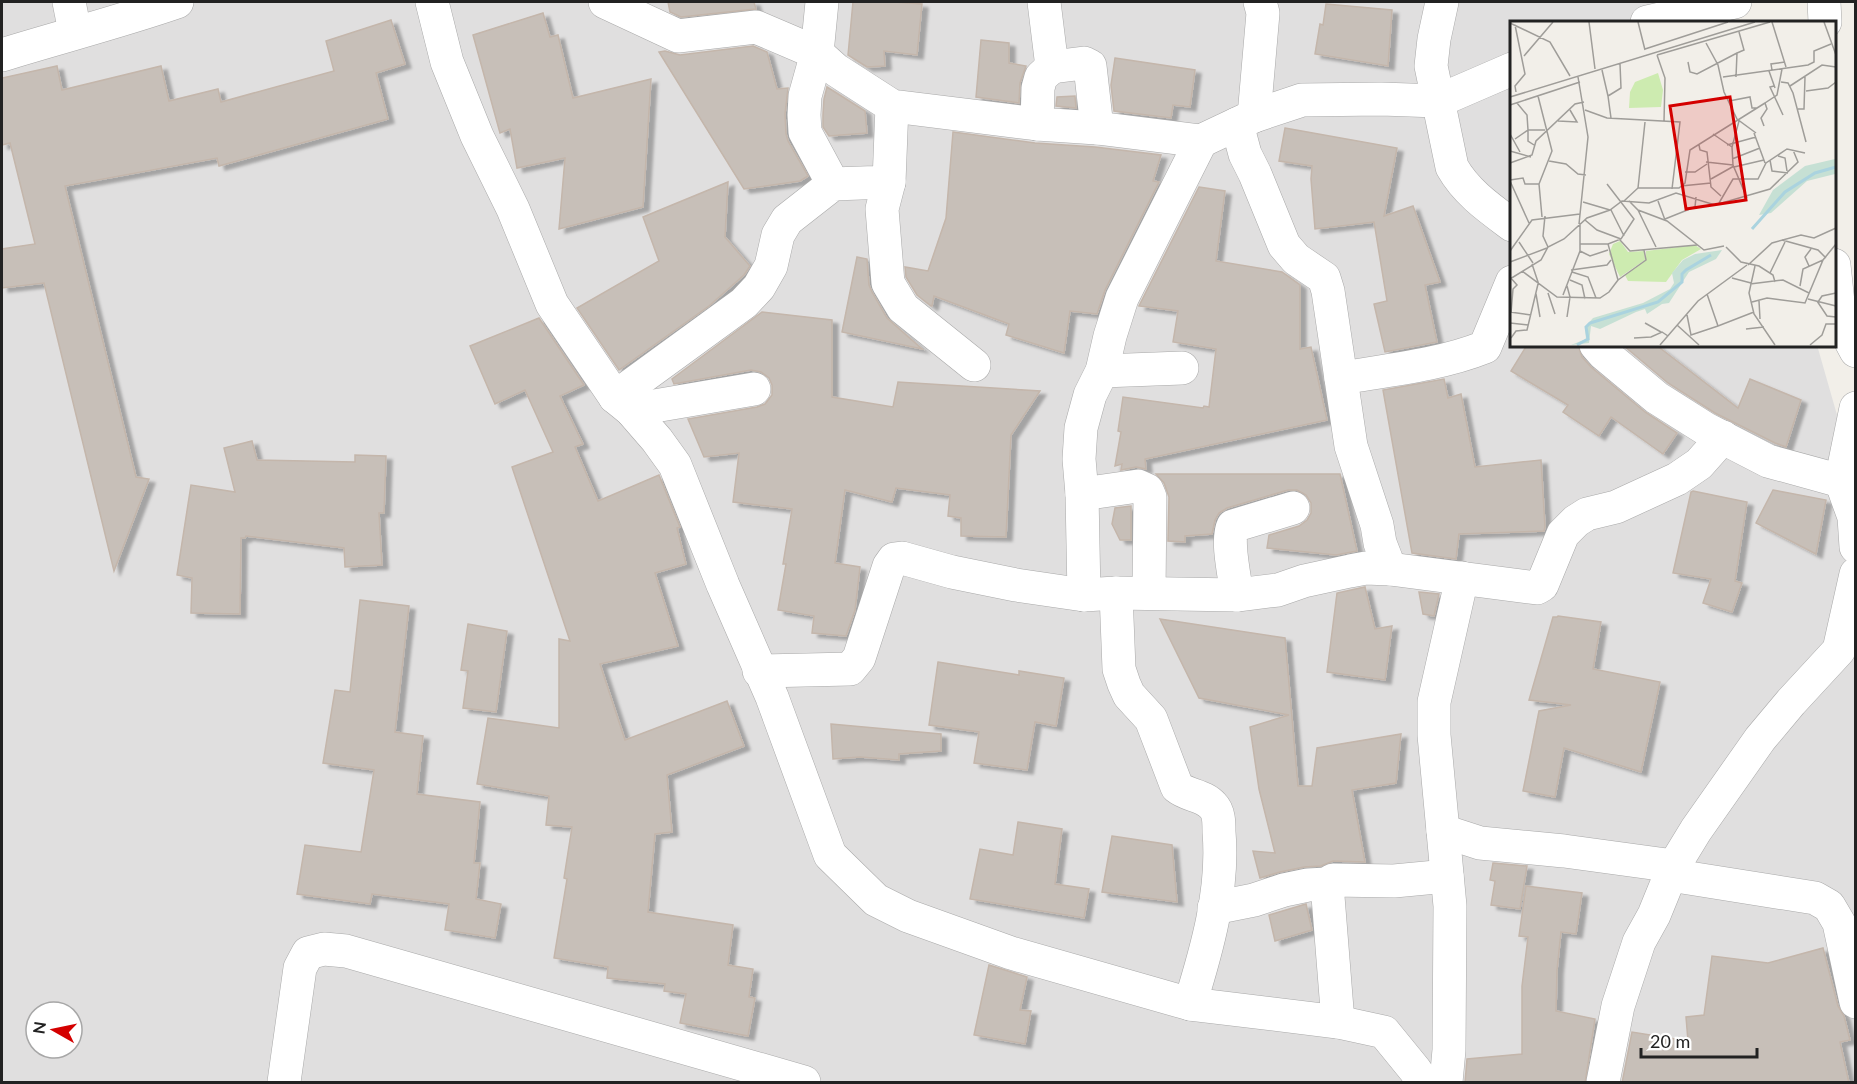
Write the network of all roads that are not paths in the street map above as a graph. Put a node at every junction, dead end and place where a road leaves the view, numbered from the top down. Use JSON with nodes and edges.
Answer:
{"nodes":[{"id":1,"x":177,"y":2,"type":"edge"},
{"id":2,"x":432,"y":2,"type":"edge"},
{"id":3,"x":605,"y":2,"type":"edge"},
{"id":4,"x":822,"y":2,"type":"edge"},
{"id":5,"x":1044,"y":2,"type":"edge"},
{"id":6,"x":1260,"y":2,"type":"edge"},
{"id":7,"x":1442,"y":2,"type":"edge"},
{"id":8,"x":1735,"y":2,"type":"edge"},
{"id":9,"x":1824,"y":2,"type":"edge"},
{"id":10,"x":72,"y":17,"type":"edge"},
{"id":11,"x":1651,"y":21,"type":"edge"},
{"id":12,"x":1825,"y":21,"type":"edge"},
{"id":13,"x":817,"y":53,"type":"junction"},
{"id":14,"x":2,"y":55,"type":"edge"},
{"id":15,"x":1052,"y":68,"type":"junction"},
{"id":16,"x":1510,"y":70,"type":"edge"},
{"id":17,"x":1438,"y":101,"type":"junction"},
{"id":18,"x":892,"y":106,"type":"junction"},
{"id":19,"x":1245,"y":120,"type":"junction"},
{"id":20,"x":1037,"y":124,"type":"junction"},
{"id":21,"x":1097,"y":128,"type":"junction"},
{"id":22,"x":1201,"y":141,"type":"junction"},
{"id":23,"x":889,"y":182,"type":"junction"},
{"id":24,"x":833,"y":184,"type":"junction"},
{"id":25,"x":1510,"y":223,"type":"edge"},
{"id":26,"x":1836,"y":284,"type":"edge"},
{"id":27,"x":1510,"y":287,"type":"edge"},
{"id":28,"x":1597,"y":346,"type":"edge"},
{"id":29,"x":1856,"y":351,"type":"edge"},
{"id":30,"x":974,"y":365,"type":"dead end"},
{"id":31,"x":1182,"y":368,"type":"dead end"},
{"id":32,"x":1102,"y":371,"type":"junction"},
{"id":33,"x":1341,"y":378,"type":"junction"},
{"id":34,"x":754,"y":389,"type":"dead end"},
{"id":35,"x":623,"y":404,"type":"junction"},
{"id":36,"x":1856,"y":408,"type":"edge"},
{"id":37,"x":1723,"y":437,"type":"junction"},
{"id":38,"x":1841,"y":481,"type":"junction"},
{"id":39,"x":1082,"y":494,"type":"junction"},
{"id":40,"x":1293,"y":508,"type":"dead end"},
{"id":41,"x":1856,"y":547,"type":"edge"},
{"id":42,"x":1390,"y":569,"type":"junction"},
{"id":43,"x":1856,"y":574,"type":"edge"},
{"id":44,"x":1461,"y":578,"type":"junction"},
{"id":45,"x":1149,"y":593,"type":"junction"},
{"id":46,"x":1100,"y":594,"type":"junction"},
{"id":47,"x":1237,"y":595,"type":"junction"},
{"id":48,"x":759,"y":671,"type":"junction"},
{"id":49,"x":1443,"y":831,"type":"junction"},
{"id":50,"x":1672,"y":871,"type":"junction"},
{"id":51,"x":1447,"y":876,"type":"junction"},
{"id":52,"x":1327,"y":884,"type":"junction"},
{"id":53,"x":1214,"y":908,"type":"junction"},
{"id":54,"x":1856,"y":1002,"type":"edge"},
{"id":55,"x":1190,"y":1004,"type":"junction"},
{"id":56,"x":1338,"y":1022,"type":"junction"},
{"id":57,"x":284,"y":1083,"type":"edge"},
{"id":58,"x":804,"y":1083,"type":"edge"},
{"id":59,"x":1423,"y":1083,"type":"edge"},
{"id":60,"x":1446,"y":1083,"type":"edge"},
{"id":61,"x":1603,"y":1083,"type":"edge"}],
"edges":[{"from":1,"to":10,"type":"street"},
{"from":2,"to":35,"type":"street"},
{"from":3,"to":13,"type":"street"},
{"from":4,"to":13,"type":"street"},
{"from":5,"to":15,"type":"street"},
{"from":6,"to":19,"type":"street"},
{"from":7,"to":17,"type":"street"},
{"from":8,"to":11,"type":"street"},
{"from":9,"to":12,"type":"street"},
{"from":10,"to":14,"type":"street"},
{"from":13,"to":18,"type":"street"},
{"from":13,"to":24,"type":"street"},
{"from":15,"to":20,"type":"street"},
{"from":15,"to":21,"type":"street"},
{"from":16,"to":17,"type":"street"},
{"from":17,"to":19,"type":"street"},
{"from":17,"to":25,"type":"street"},
{"from":18,"to":20,"type":"street"},
{"from":18,"to":23,"type":"street"},
{"from":19,"to":22,"type":"street"},
{"from":19,"to":33,"type":"street"},
{"from":20,"to":21,"type":"street"},
{"from":21,"to":22,"type":"street"},
{"from":22,"to":32,"type":"street"},
{"from":23,"to":24,"type":"street"},
{"from":23,"to":30,"type":"street"},
{"from":24,"to":35,"type":"street"},
{"from":26,"to":29,"type":"street"},
{"from":27,"to":33,"type":"street"},
{"from":28,"to":37,"type":"street"},
{"from":31,"to":32,"type":"street"},
{"from":32,"to":39,"type":"street"},
{"from":33,"to":42,"type":"street"},
{"from":34,"to":35,"type":"street"},
{"from":35,"to":48,"type":"street"},
{"from":36,"to":38,"type":"street"},
{"from":37,"to":38,"type":"street"},
{"from":37,"to":44,"type":"street"},
{"from":38,"to":41,"type":"street"},
{"from":39,"to":45,"type":"street"},
{"from":39,"to":46,"type":"street"},
{"from":40,"to":47,"type":"street"},
{"from":42,"to":44,"type":"street"},
{"from":42,"to":47,"type":"street"},
{"from":43,"to":50,"type":"street"},
{"from":44,"to":49,"type":"street"},
{"from":45,"to":46,"type":"street"},
{"from":45,"to":47,"type":"street"},
{"from":46,"to":48,"type":"street"},
{"from":46,"to":53,"type":"street"},
{"from":48,"to":55,"type":"street"},
{"from":49,"to":50,"type":"street"},
{"from":49,"to":51,"type":"street"},
{"from":50,"to":54,"type":"street"},
{"from":50,"to":61,"type":"street"},
{"from":51,"to":52,"type":"street"},
{"from":51,"to":60,"type":"street"},
{"from":52,"to":53,"type":"street"},
{"from":52,"to":56,"type":"street"},
{"from":53,"to":55,"type":"street"},
{"from":55,"to":56,"type":"street"},
{"from":56,"to":59,"type":"street"},
{"from":57,"to":58,"type":"street"}]}
